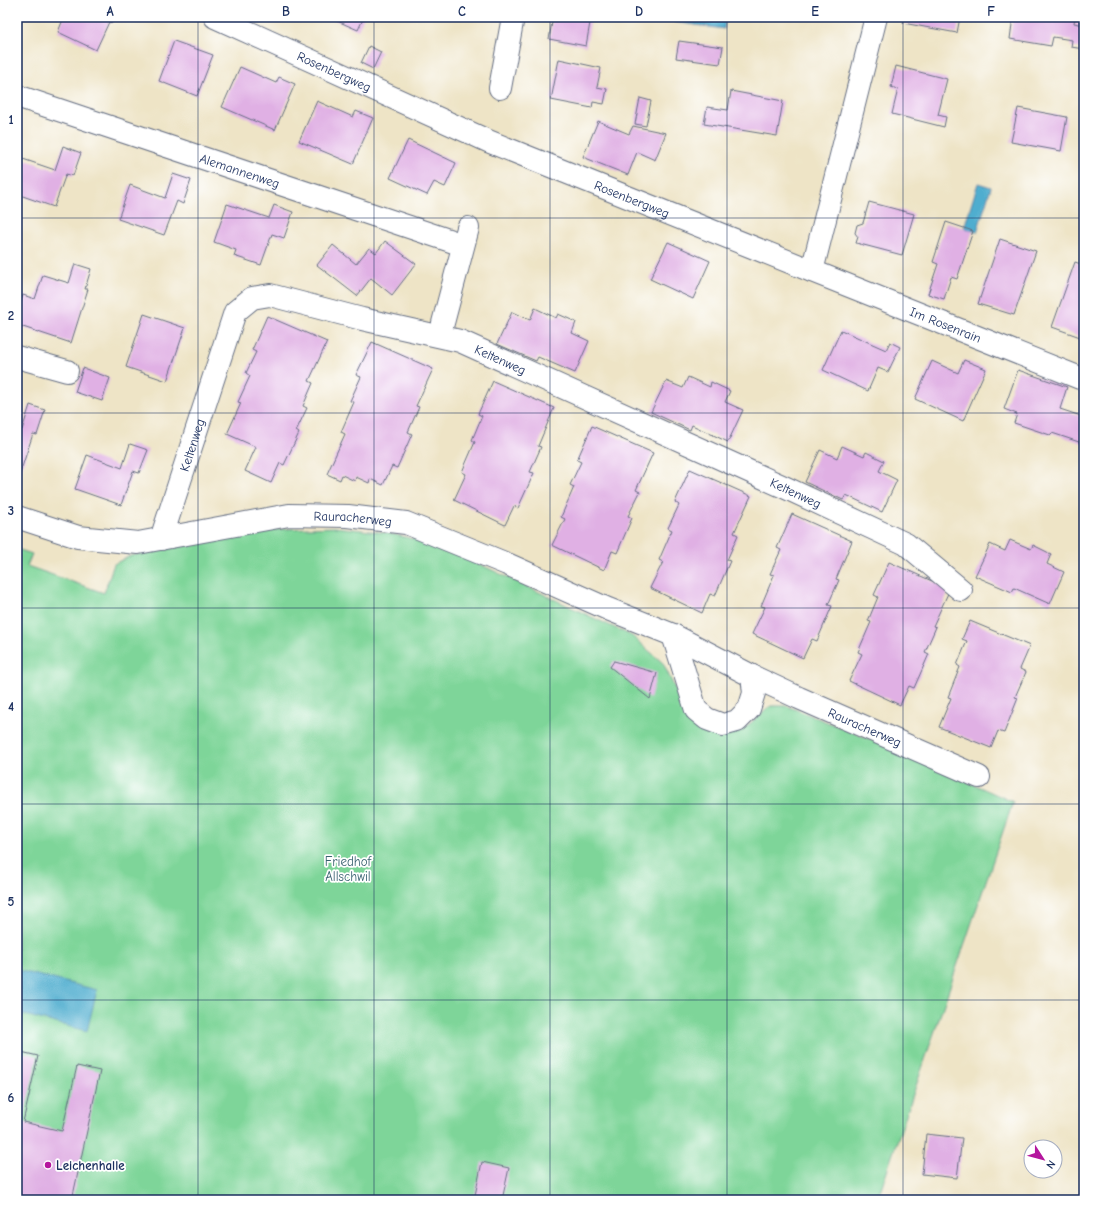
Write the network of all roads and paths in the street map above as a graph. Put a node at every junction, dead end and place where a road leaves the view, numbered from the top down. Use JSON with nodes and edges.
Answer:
{"nodes":[{"id":1,"x":214,"y":17,"type":"edge"},
{"id":2,"x":513,"y":17,"type":"edge"},
{"id":3,"x":876,"y":17,"type":"edge"},
{"id":4,"x":500,"y":88,"type":"dead end"},
{"id":5,"x":17,"y":96,"type":"edge"},
{"id":6,"x":812,"y":271,"type":"junction"},
{"id":7,"x":443,"y":323,"type":"dead end"},
{"id":8,"x":17,"y":358,"type":"edge"},
{"id":9,"x":67,"y":371,"type":"dead end"},
{"id":10,"x":1080,"y":378,"type":"dead end"},
{"id":11,"x":17,"y":517,"type":"edge"},
{"id":12,"x":161,"y":538,"type":"junction"},
{"id":13,"x":962,"y":590,"type":"dead end"},
{"id":14,"x":673,"y":635,"type":"junction"},
{"id":15,"x":752,"y":676,"type":"junction"},
{"id":16,"x":979,"y":777,"type":"dead end"}],
"edges":[{"from":1,"to":6,"type":"street","name":"Rosenbergweg"},
{"from":2,"to":4,"type":"street"},
{"from":3,"to":6,"type":"street"},
{"from":5,"to":7,"type":"street","name":"Alemannenweg"},
{"from":6,"to":10,"type":"street","name":"Im Rosenrain"},
{"from":8,"to":9,"type":"street"},
{"from":11,"to":12,"type":"street","name":"Rauracherweg"},
{"from":12,"to":13,"type":"street","name":"Keltenweg"},
{"from":12,"to":14,"type":"street","name":"Rauracherweg"},
{"from":14,"to":15,"type":"street","name":"Rauracherweg"},
{"from":14,"to":15,"type":"street"},
{"from":15,"to":16,"type":"street","name":"Rauracherweg"}]}
